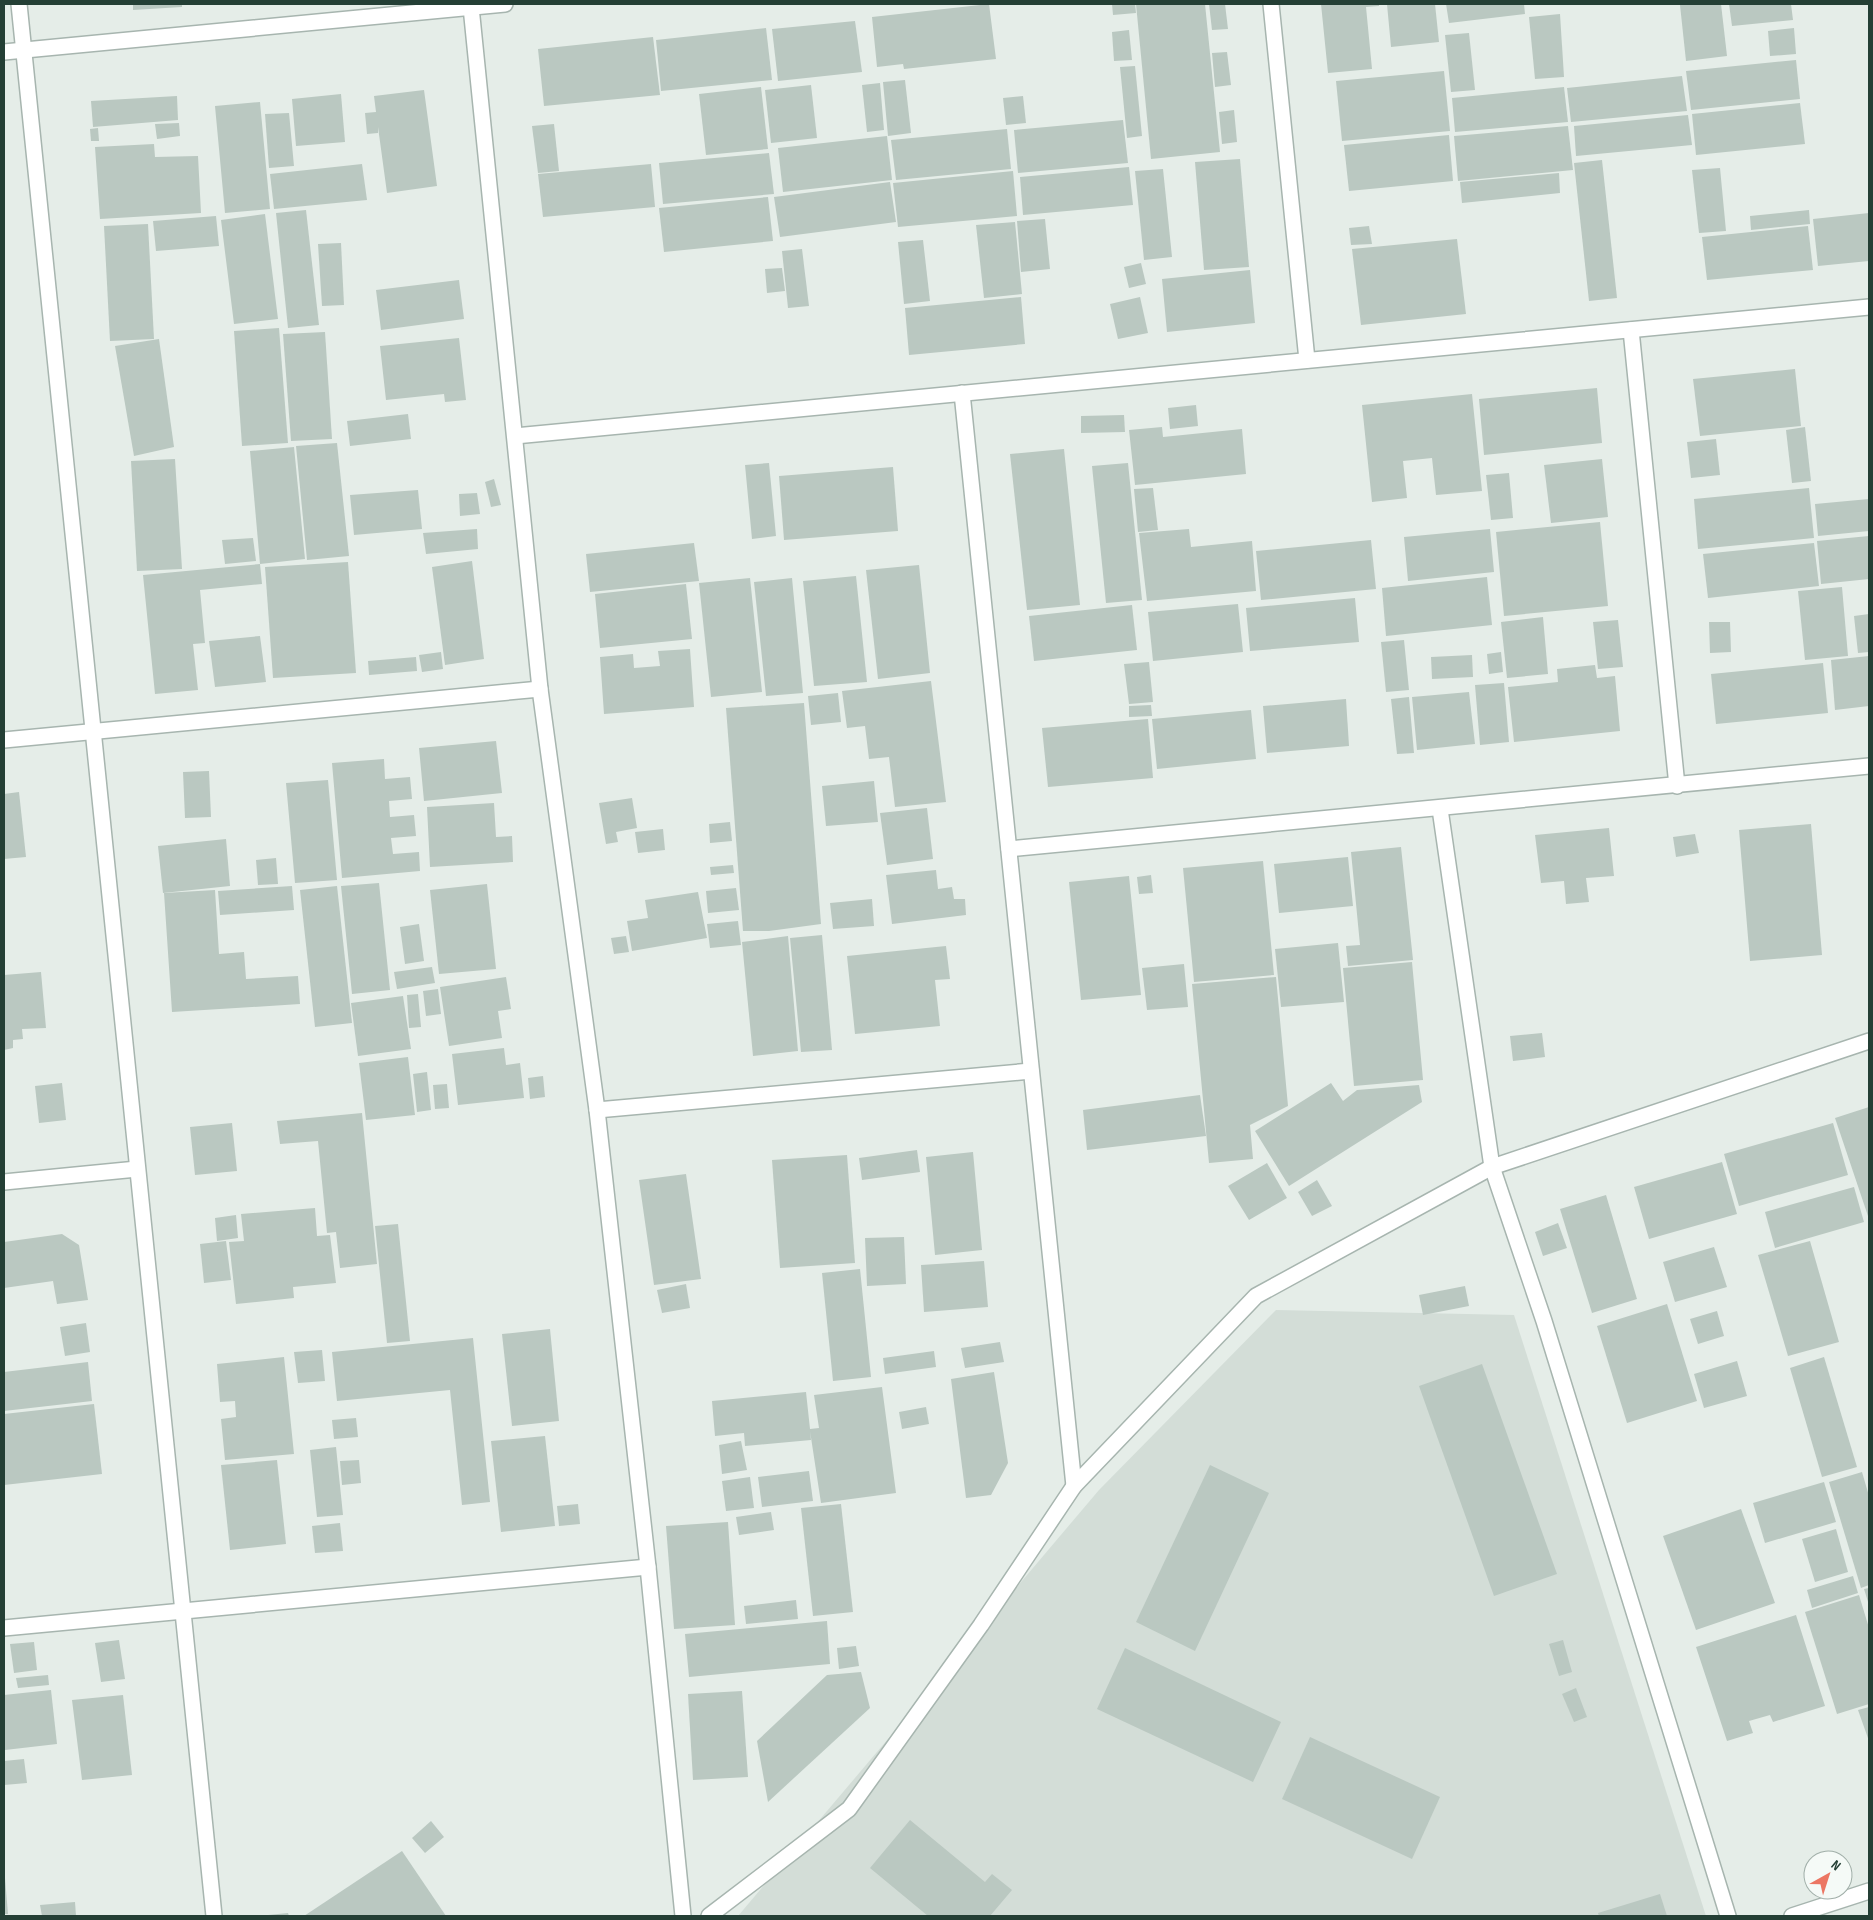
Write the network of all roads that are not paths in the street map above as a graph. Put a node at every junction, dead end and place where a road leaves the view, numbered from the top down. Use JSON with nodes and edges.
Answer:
{"nodes":[{"id":1,"x":19,"y":4,"type":"edge"},
{"id":2,"x":505,"y":4,"type":"edge"},
{"id":3,"x":1271,"y":4,"type":"edge"},
{"id":4,"x":471,"y":7,"type":"junction"},
{"id":5,"x":24,"y":50,"type":"junction"},
{"id":6,"x":4,"y":52,"type":"edge"},
{"id":7,"x":1869,"y":307,"type":"edge"},
{"id":8,"x":1631,"y":330,"type":"junction"},
{"id":9,"x":1307,"y":360,"type":"junction"},
{"id":10,"x":962,"y":393,"type":"junction"},
{"id":11,"x":515,"y":436,"type":"junction"},
{"id":12,"x":540,"y":689,"type":"junction"},
{"id":13,"x":93,"y":732,"type":"junction"},
{"id":14,"x":4,"y":740,"type":"edge"},
{"id":15,"x":1869,"y":766,"type":"edge"},
{"id":16,"x":1677,"y":786,"type":"junction"},
{"id":17,"x":1440,"y":808,"type":"junction"},
{"id":18,"x":1009,"y":849,"type":"junction"},
{"id":19,"x":1869,"y":1041,"type":"edge"},
{"id":20,"x":1031,"y":1071,"type":"junction"},
{"id":21,"x":597,"y":1110,"type":"junction"},
{"id":22,"x":1492,"y":1167,"type":"junction"},
{"id":23,"x":137,"y":1169,"type":"junction"},
{"id":24,"x":4,"y":1182,"type":"edge"},
{"id":25,"x":1074,"y":1486,"type":"junction"},
{"id":26,"x":648,"y":1567,"type":"junction"},
{"id":27,"x":182,"y":1611,"type":"junction"},
{"id":28,"x":4,"y":1628,"type":"edge"},
{"id":29,"x":1869,"y":1891,"type":"edge"},
{"id":30,"x":214,"y":1916,"type":"edge"},
{"id":31,"x":684,"y":1916,"type":"edge"},
{"id":32,"x":709,"y":1916,"type":"edge"},
{"id":33,"x":1728,"y":1916,"type":"edge"},
{"id":34,"x":1792,"y":1916,"type":"edge"}],
"edges":[{"from":1,"to":5,"type":"street"},
{"from":2,"to":4,"type":"street"},
{"from":3,"to":9,"type":"street"},
{"from":4,"to":5,"type":"street"},
{"from":4,"to":11,"type":"street"},
{"from":5,"to":6,"type":"street"},
{"from":5,"to":13,"type":"street"},
{"from":7,"to":8,"type":"street"},
{"from":8,"to":9,"type":"street"},
{"from":8,"to":16,"type":"street"},
{"from":9,"to":10,"type":"street"},
{"from":10,"to":11,"type":"street"},
{"from":10,"to":18,"type":"street"},
{"from":11,"to":12,"type":"street"},
{"from":12,"to":13,"type":"street"},
{"from":12,"to":21,"type":"street"},
{"from":13,"to":14,"type":"street"},
{"from":13,"to":23,"type":"street"},
{"from":15,"to":16,"type":"street"},
{"from":16,"to":17,"type":"street"},
{"from":17,"to":18,"type":"street"},
{"from":17,"to":22,"type":"street"},
{"from":18,"to":20,"type":"street"},
{"from":19,"to":22,"type":"street"},
{"from":20,"to":21,"type":"street"},
{"from":20,"to":25,"type":"street"},
{"from":21,"to":26,"type":"street"},
{"from":22,"to":25,"type":"street"},
{"from":22,"to":33,"type":"street"},
{"from":23,"to":24,"type":"street"},
{"from":23,"to":27,"type":"street"},
{"from":25,"to":32,"type":"street"},
{"from":26,"to":27,"type":"street"},
{"from":26,"to":31,"type":"street"},
{"from":27,"to":28,"type":"street"},
{"from":27,"to":30,"type":"street"},
{"from":29,"to":34,"type":"street"}]}
